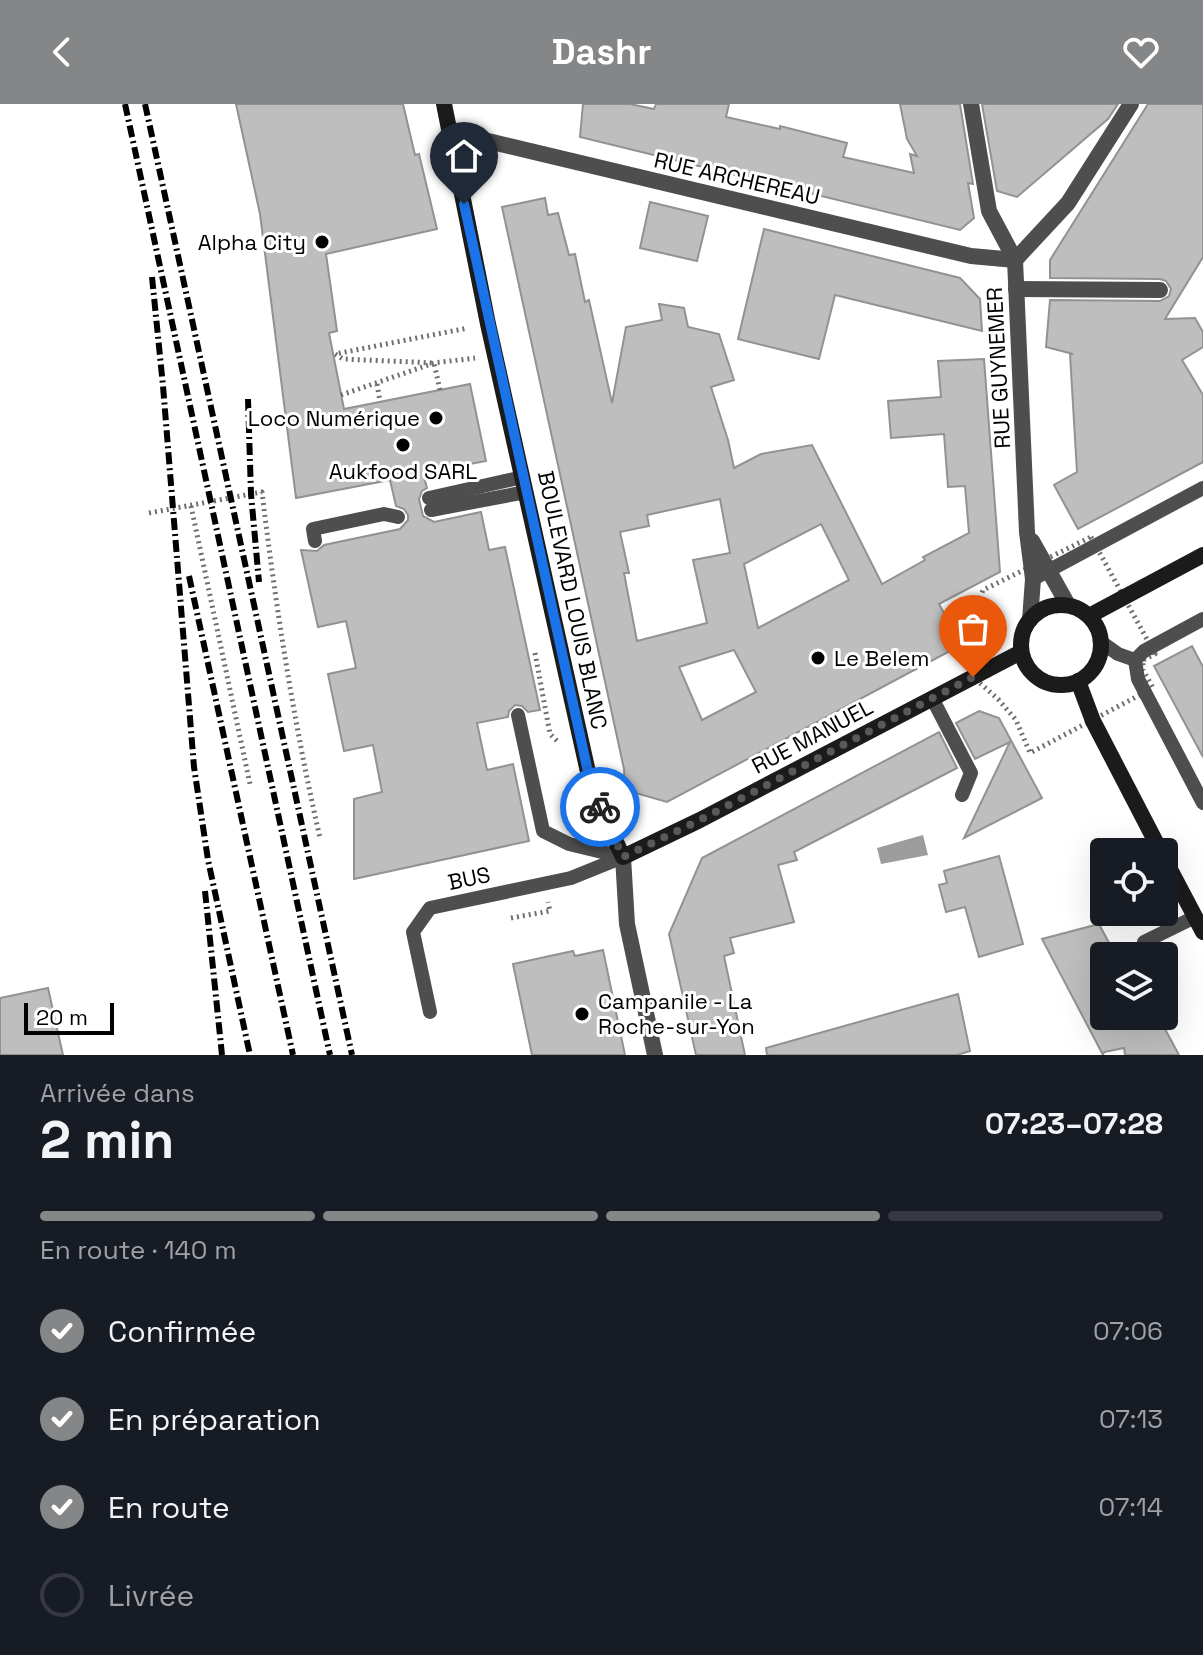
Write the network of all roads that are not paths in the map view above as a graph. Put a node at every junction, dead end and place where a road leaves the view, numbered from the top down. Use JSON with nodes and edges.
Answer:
{"nodes":[{"id":1,"x":444,"y":104,"type":"edge"},
{"id":2,"x":971,"y":104,"type":"edge"},
{"id":3,"x":1131,"y":104,"type":"edge"},
{"id":4,"x":450,"y":132,"type":"junction"},
{"id":5,"x":1015,"y":260,"type":"junction"},
{"id":6,"x":1016,"y":289,"type":"junction"},
{"id":7,"x":1160,"y":290,"type":"dead end"},
{"id":8,"x":525,"y":484,"type":"junction"},
{"id":9,"x":1203,"y":488,"type":"edge"},
{"id":10,"x":430,"y":504,"type":"dead end"},
{"id":11,"x":393,"y":512,"type":"dead end"},
{"id":12,"x":1027,"y":532,"type":"junction"},
{"id":13,"x":315,"y":541,"type":"dead end"},
{"id":14,"x":1203,"y":555,"type":"edge"},
{"id":15,"x":1049,"y":571,"type":"junction"},
{"id":16,"x":1032,"y":572,"type":"junction"},
{"id":17,"x":1068,"y":605,"type":"junction"},
{"id":18,"x":1089,"y":616,"type":"junction"},
{"id":19,"x":1203,"y":619,"type":"edge"},
{"id":20,"x":1030,"y":620,"type":"junction"},
{"id":21,"x":1101,"y":642,"type":"junction"},
{"id":22,"x":1021,"y":652,"type":"junction"},
{"id":23,"x":1135,"y":660,"type":"junction"},
{"id":24,"x":1078,"y":681,"type":"junction"},
{"id":25,"x":932,"y":698,"type":"junction"},
{"id":26,"x":518,"y":715,"type":"dead end"},
{"id":27,"x":962,"y":795,"type":"dead end"},
{"id":28,"x":1203,"y":803,"type":"edge"},
{"id":29,"x":1154,"y":838,"type":"edge"},
{"id":30,"x":623,"y":857,"type":"junction"},
{"id":31,"x":1178,"y":885,"type":"edge"},
{"id":32,"x":1195,"y":917,"type":"junction"},
{"id":33,"x":1203,"y":932,"type":"edge"},
{"id":34,"x":1144,"y":942,"type":"dead end"},
{"id":35,"x":430,"y":1012,"type":"dead end"},
{"id":36,"x":655,"y":1055,"type":"edge"}],
"edges":[{"from":1,"to":4,"type":"street","name":"BOULEVARD LOUIS BLANC"},
{"from":2,"to":5,"type":"street"},
{"from":3,"to":5,"type":"street","name":"RUE GUYNEMER"},
{"from":4,"to":5,"type":"street","name":"RUE ARCHEREAU"},
{"from":4,"to":8,"type":"street","name":"BOULEVARD LOUIS BLANC"},
{"from":5,"to":6,"type":"street","name":"RUE GUYNEMER"},
{"from":6,"to":7,"type":"street"},
{"from":6,"to":12,"type":"street","name":"RUE GUYNEMER"},
{"from":8,"to":10,"type":"lane"},
{"from":8,"to":30,"type":"street","name":"BOULEVARD LOUIS BLANC"},
{"from":9,"to":15,"type":"lane"},
{"from":11,"to":13,"type":"lane"},
{"from":12,"to":15,"type":"street"},
{"from":12,"to":16,"type":"street","name":"RUE GUYNEMER"},
{"from":14,"to":18,"type":"street"},
{"from":15,"to":16,"type":"lane"},
{"from":15,"to":17,"type":"street"},
{"from":16,"to":20,"type":"street","name":"RUE GUYNEMER"},
{"from":17,"to":18,"type":"street"},
{"from":17,"to":20,"type":"street"},
{"from":18,"to":21,"type":"street"},
{"from":19,"to":23,"type":"lane"},
{"from":20,"to":22,"type":"street"},
{"from":21,"to":23,"type":"lane"},
{"from":21,"to":24,"type":"street"},
{"from":22,"to":24,"type":"street"},
{"from":22,"to":25,"type":"street","name":"RUE MANUEL"},
{"from":23,"to":28,"type":"lane"},
{"from":24,"to":29,"type":"street"},
{"from":25,"to":27,"type":"lane"},
{"from":25,"to":30,"type":"street","name":"RUE MANUEL"},
{"from":26,"to":30,"type":"lane"},
{"from":30,"to":35,"type":"lane","name":"BUS"},
{"from":30,"to":36,"type":"street","name":"BOULEVARD LOUIS BLANC"},
{"from":31,"to":32,"type":"street"},
{"from":32,"to":33,"type":"street"},
{"from":32,"to":34,"type":"lane"}]}
